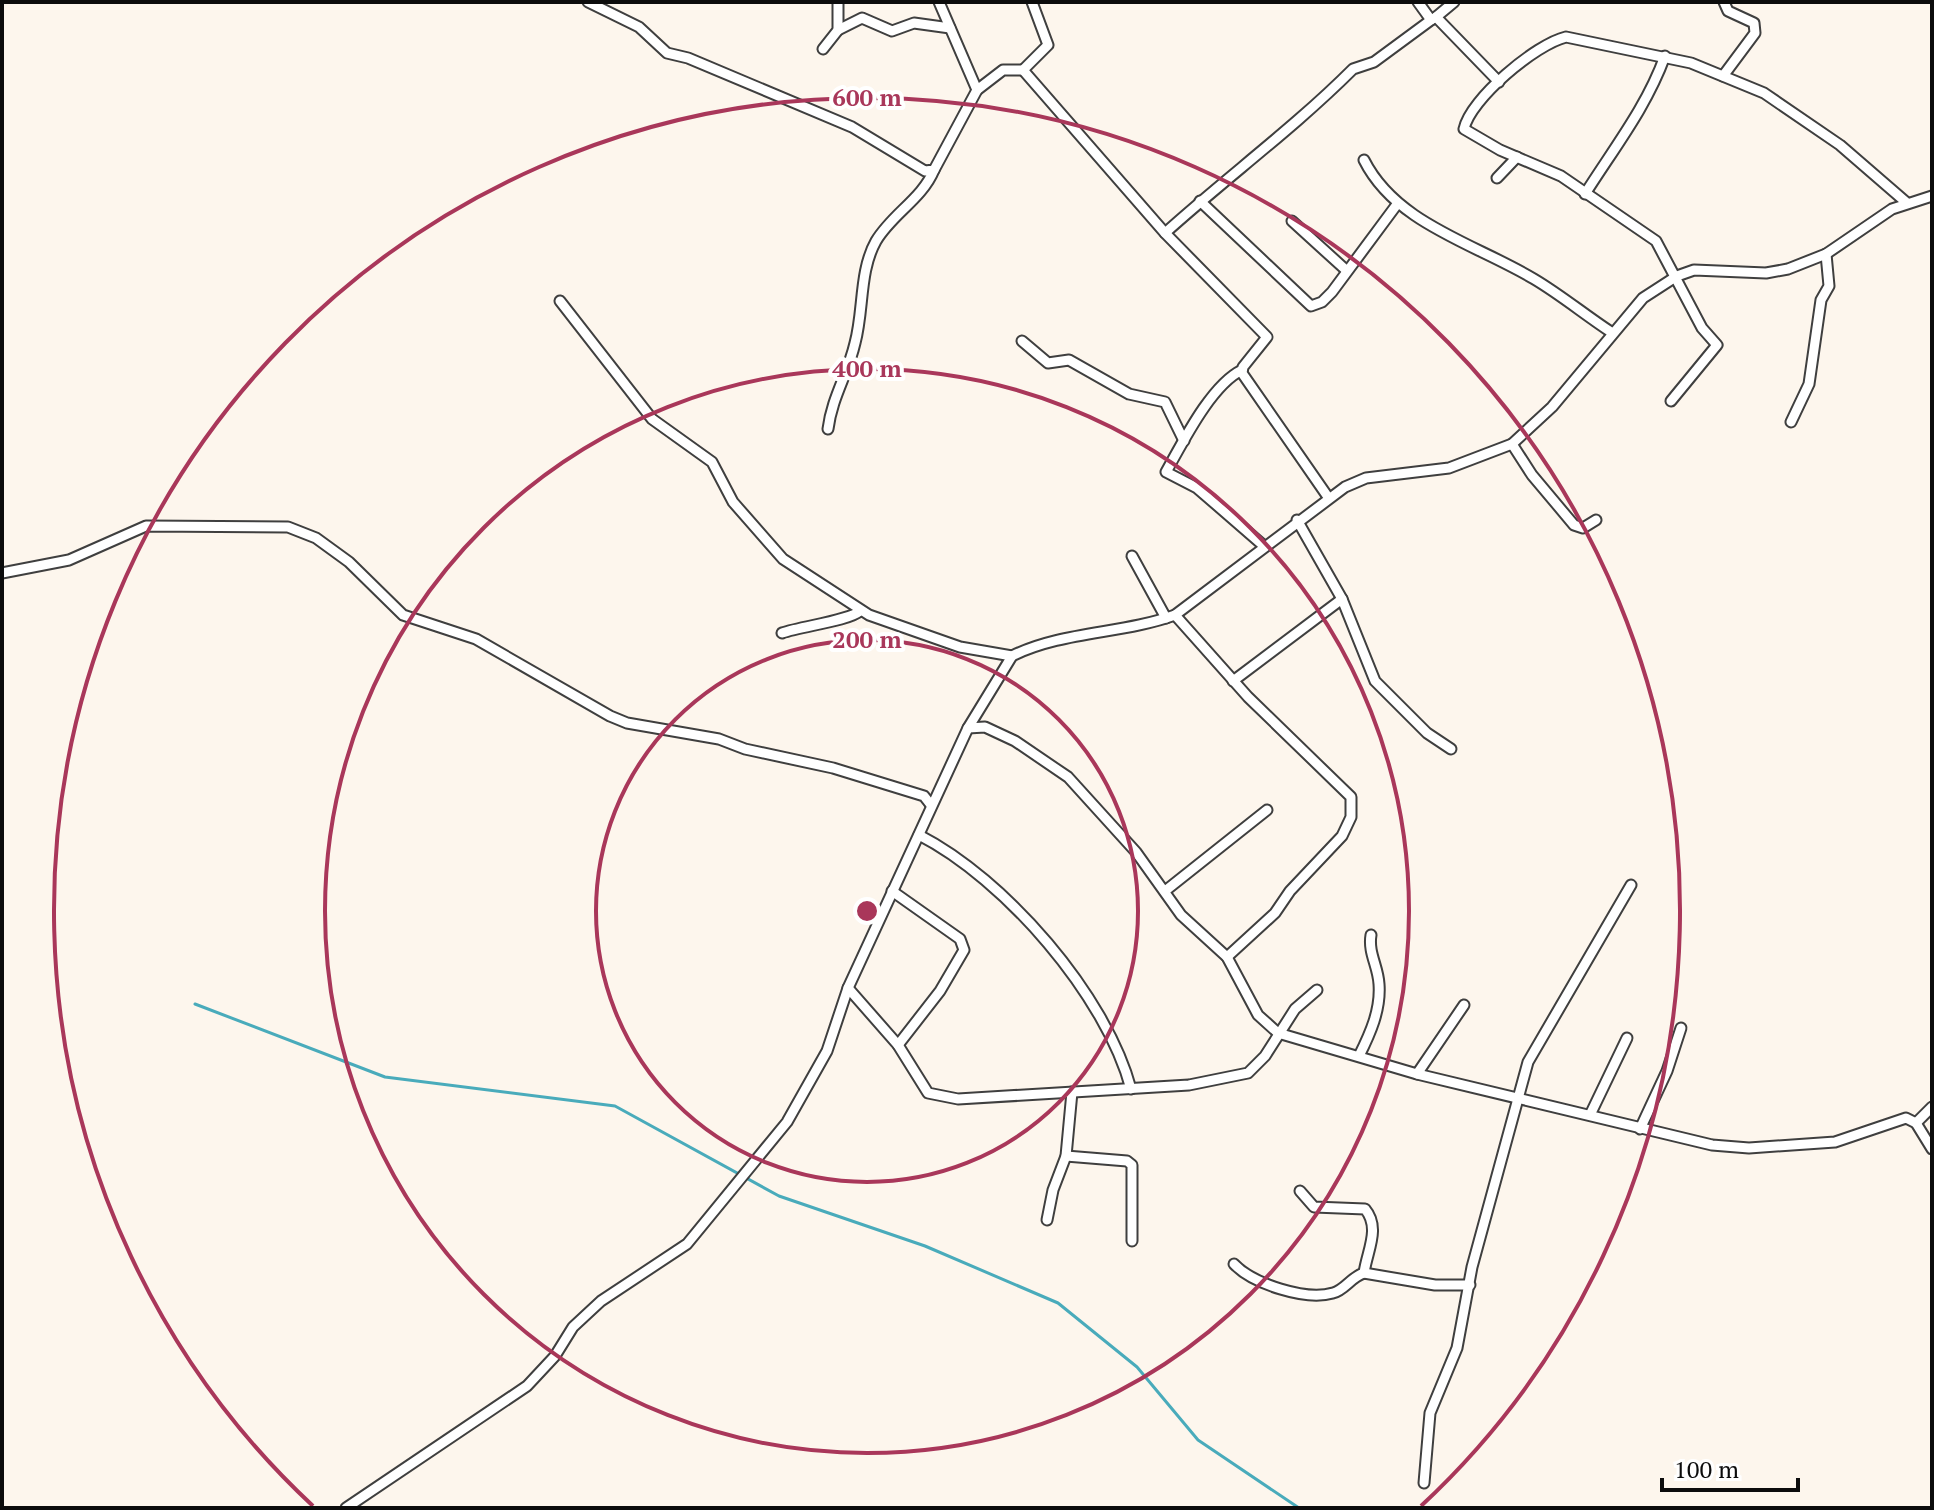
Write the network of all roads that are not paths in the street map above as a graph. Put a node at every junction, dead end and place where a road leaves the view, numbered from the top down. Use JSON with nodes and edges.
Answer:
{"nodes":[{"id":1,"x":588,"y":2,"type":"edge"},
{"id":2,"x":838,"y":2,"type":"edge"},
{"id":3,"x":939,"y":2,"type":"edge"},
{"id":4,"x":1032,"y":2,"type":"edge"},
{"id":5,"x":1418,"y":2,"type":"edge"},
{"id":6,"x":1454,"y":2,"type":"edge"},
{"id":7,"x":1724,"y":2,"type":"edge"},
{"id":8,"x":1434,"y":18,"type":"junction"},
{"id":9,"x":950,"y":28,"type":"junction"},
{"id":10,"x":838,"y":30,"type":"junction"},
{"id":11,"x":823,"y":49,"type":"dead end"},
{"id":12,"x":1665,"y":56,"type":"junction"},
{"id":13,"x":1023,"y":70,"type":"junction"},
{"id":14,"x":1723,"y":76,"type":"junction"},
{"id":15,"x":1499,"y":82,"type":"junction"},
{"id":16,"x":977,"y":90,"type":"junction"},
{"id":17,"x":1517,"y":157,"type":"junction"},
{"id":18,"x":1364,"y":160,"type":"dead end"},
{"id":19,"x":934,"y":170,"type":"junction"},
{"id":20,"x":1497,"y":178,"type":"dead end"},
{"id":21,"x":1585,"y":194,"type":"junction"},
{"id":22,"x":1932,"y":196,"type":"edge"},
{"id":23,"x":1200,"y":201,"type":"junction"},
{"id":24,"x":1398,"y":203,"type":"junction"},
{"id":25,"x":1907,"y":203,"type":"junction"},
{"id":26,"x":1292,"y":221,"type":"dead end"},
{"id":27,"x":1165,"y":233,"type":"junction"},
{"id":28,"x":1826,"y":254,"type":"junction"},
{"id":29,"x":1347,"y":271,"type":"junction"},
{"id":30,"x":1677,"y":276,"type":"junction"},
{"id":31,"x":560,"y":301,"type":"dead end"},
{"id":32,"x":1611,"y":332,"type":"junction"},
{"id":33,"x":1022,"y":341,"type":"dead end"},
{"id":34,"x":1242,"y":370,"type":"junction"},
{"id":35,"x":1671,"y":401,"type":"dead end"},
{"id":36,"x":1791,"y":422,"type":"dead end"},
{"id":37,"x":828,"y":429,"type":"dead end"},
{"id":38,"x":1184,"y":441,"type":"junction"},
{"id":39,"x":1512,"y":444,"type":"junction"},
{"id":40,"x":1328,"y":497,"type":"junction"},
{"id":41,"x":1297,"y":520,"type":"junction"},
{"id":42,"x":1596,"y":520,"type":"dead end"},
{"id":43,"x":1264,"y":546,"type":"junction"},
{"id":44,"x":1132,"y":556,"type":"dead end"},
{"id":45,"x":2,"y":573,"type":"edge"},
{"id":46,"x":1342,"y":599,"type":"junction"},
{"id":47,"x":860,"y":611,"type":"junction"},
{"id":48,"x":1171,"y":616,"type":"junction"},
{"id":49,"x":782,"y":633,"type":"dead end"},
{"id":50,"x":1012,"y":656,"type":"junction"},
{"id":51,"x":1233,"y":681,"type":"junction"},
{"id":52,"x":979,"y":708,"type":"junction"},
{"id":53,"x":985,"y":727,"type":"junction"},
{"id":54,"x":968,"y":728,"type":"junction"},
{"id":55,"x":1451,"y":749,"type":"dead end"},
{"id":56,"x":940,"y":787,"type":"junction"},
{"id":57,"x":924,"y":796,"type":"junction"},
{"id":58,"x":931,"y":805,"type":"junction"},
{"id":59,"x":1267,"y":810,"type":"dead end"},
{"id":60,"x":919,"y":835,"type":"junction"},
{"id":61,"x":1631,"y":885,"type":"dead end"},
{"id":62,"x":892,"y":891,"type":"junction"},
{"id":63,"x":1165,"y":891,"type":"junction"},
{"id":64,"x":1371,"y":935,"type":"dead end"},
{"id":65,"x":1227,"y":957,"type":"junction"},
{"id":66,"x":848,"y":988,"type":"junction"},
{"id":67,"x":1317,"y":990,"type":"dead end"},
{"id":68,"x":1464,"y":1005,"type":"dead end"},
{"id":69,"x":1681,"y":1028,"type":"dead end"},
{"id":70,"x":1278,"y":1033,"type":"junction"},
{"id":71,"x":1627,"y":1038,"type":"dead end"},
{"id":72,"x":898,"y":1045,"type":"junction"},
{"id":73,"x":1359,"y":1056,"type":"junction"},
{"id":74,"x":1417,"y":1074,"type":"junction"},
{"id":75,"x":1131,"y":1089,"type":"junction"},
{"id":76,"x":1072,"y":1092,"type":"junction"},
{"id":77,"x":1518,"y":1100,"type":"junction"},
{"id":78,"x":1932,"y":1107,"type":"edge"},
{"id":79,"x":1590,"y":1115,"type":"junction"},
{"id":80,"x":1916,"y":1123,"type":"junction"},
{"id":81,"x":1640,"y":1129,"type":"junction"},
{"id":82,"x":1932,"y":1149,"type":"edge"},
{"id":83,"x":1066,"y":1156,"type":"junction"},
{"id":84,"x":1300,"y":1191,"type":"dead end"},
{"id":85,"x":1047,"y":1220,"type":"dead end"},
{"id":86,"x":1132,"y":1241,"type":"dead end"},
{"id":87,"x":1234,"y":1264,"type":"dead end"},
{"id":88,"x":1364,"y":1273,"type":"junction"},
{"id":89,"x":1470,"y":1285,"type":"junction"},
{"id":90,"x":1424,"y":1483,"type":"dead end"},
{"id":91,"x":346,"y":1508,"type":"edge"}],
"edges":[{"from":1,"to":19,"type":"street"},
{"from":2,"to":10,"type":"street"},
{"from":3,"to":9,"type":"street"},
{"from":4,"to":13,"type":"street"},
{"from":5,"to":8,"type":"street"},
{"from":6,"to":8,"type":"street"},
{"from":7,"to":14,"type":"street"},
{"from":8,"to":15,"type":"street"},
{"from":8,"to":23,"type":"street"},
{"from":9,"to":10,"type":"street"},
{"from":9,"to":16,"type":"street"},
{"from":10,"to":11,"type":"street"},
{"from":12,"to":14,"type":"street"},
{"from":12,"to":15,"type":"street"},
{"from":12,"to":21,"type":"street"},
{"from":13,"to":16,"type":"street"},
{"from":13,"to":27,"type":"street"},
{"from":14,"to":25,"type":"street"},
{"from":15,"to":17,"type":"street"},
{"from":16,"to":19,"type":"street"},
{"from":17,"to":20,"type":"street"},
{"from":17,"to":21,"type":"street"},
{"from":18,"to":24,"type":"street"},
{"from":19,"to":37,"type":"street"},
{"from":21,"to":30,"type":"street"},
{"from":22,"to":25,"type":"street"},
{"from":23,"to":27,"type":"street"},
{"from":23,"to":29,"type":"street"},
{"from":24,"to":29,"type":"street"},
{"from":24,"to":32,"type":"street"},
{"from":25,"to":28,"type":"street"},
{"from":26,"to":29,"type":"street"},
{"from":27,"to":34,"type":"street"},
{"from":28,"to":30,"type":"street"},
{"from":28,"to":36,"type":"street"},
{"from":30,"to":32,"type":"street"},
{"from":30,"to":35,"type":"street"},
{"from":31,"to":47,"type":"street"},
{"from":32,"to":39,"type":"street"},
{"from":33,"to":38,"type":"street"},
{"from":34,"to":38,"type":"street"},
{"from":34,"to":40,"type":"street"},
{"from":38,"to":43,"type":"street"},
{"from":39,"to":40,"type":"street"},
{"from":39,"to":42,"type":"street"},
{"from":40,"to":41,"type":"street"},
{"from":41,"to":43,"type":"street"},
{"from":41,"to":46,"type":"street"},
{"from":43,"to":48,"type":"street"},
{"from":44,"to":48,"type":"street"},
{"from":45,"to":57,"type":"street"},
{"from":46,"to":51,"type":"street"},
{"from":46,"to":55,"type":"street"},
{"from":47,"to":49,"type":"street"},
{"from":47,"to":50,"type":"street"},
{"from":48,"to":50,"type":"street"},
{"from":48,"to":51,"type":"street"},
{"from":50,"to":52,"type":"street"},
{"from":51,"to":65,"type":"street"},
{"from":52,"to":53,"type":"street"},
{"from":52,"to":54,"type":"street"},
{"from":53,"to":54,"type":"street"},
{"from":53,"to":63,"type":"street"},
{"from":54,"to":56,"type":"street"},
{"from":56,"to":57,"type":"street"},
{"from":56,"to":58,"type":"street"},
{"from":57,"to":58,"type":"street"},
{"from":58,"to":60,"type":"street"},
{"from":59,"to":63,"type":"street"},
{"from":60,"to":62,"type":"street"},
{"from":60,"to":75,"type":"street"},
{"from":61,"to":77,"type":"street"},
{"from":62,"to":66,"type":"street"},
{"from":62,"to":72,"type":"street"},
{"from":63,"to":65,"type":"street"},
{"from":64,"to":73,"type":"street"},
{"from":65,"to":70,"type":"street"},
{"from":66,"to":72,"type":"street"},
{"from":66,"to":91,"type":"street"},
{"from":67,"to":70,"type":"street"},
{"from":68,"to":74,"type":"street"},
{"from":69,"to":81,"type":"street"},
{"from":70,"to":73,"type":"street"},
{"from":70,"to":75,"type":"street"},
{"from":71,"to":79,"type":"street"},
{"from":72,"to":76,"type":"street"},
{"from":73,"to":74,"type":"street"},
{"from":74,"to":77,"type":"street"},
{"from":75,"to":76,"type":"street"},
{"from":76,"to":83,"type":"street"},
{"from":77,"to":79,"type":"street"},
{"from":77,"to":89,"type":"street"},
{"from":78,"to":80,"type":"street"},
{"from":79,"to":81,"type":"street"},
{"from":80,"to":81,"type":"street"},
{"from":80,"to":82,"type":"street"},
{"from":83,"to":85,"type":"street"},
{"from":83,"to":86,"type":"street"},
{"from":84,"to":88,"type":"street"},
{"from":87,"to":88,"type":"street"},
{"from":88,"to":89,"type":"street"},
{"from":89,"to":90,"type":"street"}]}
